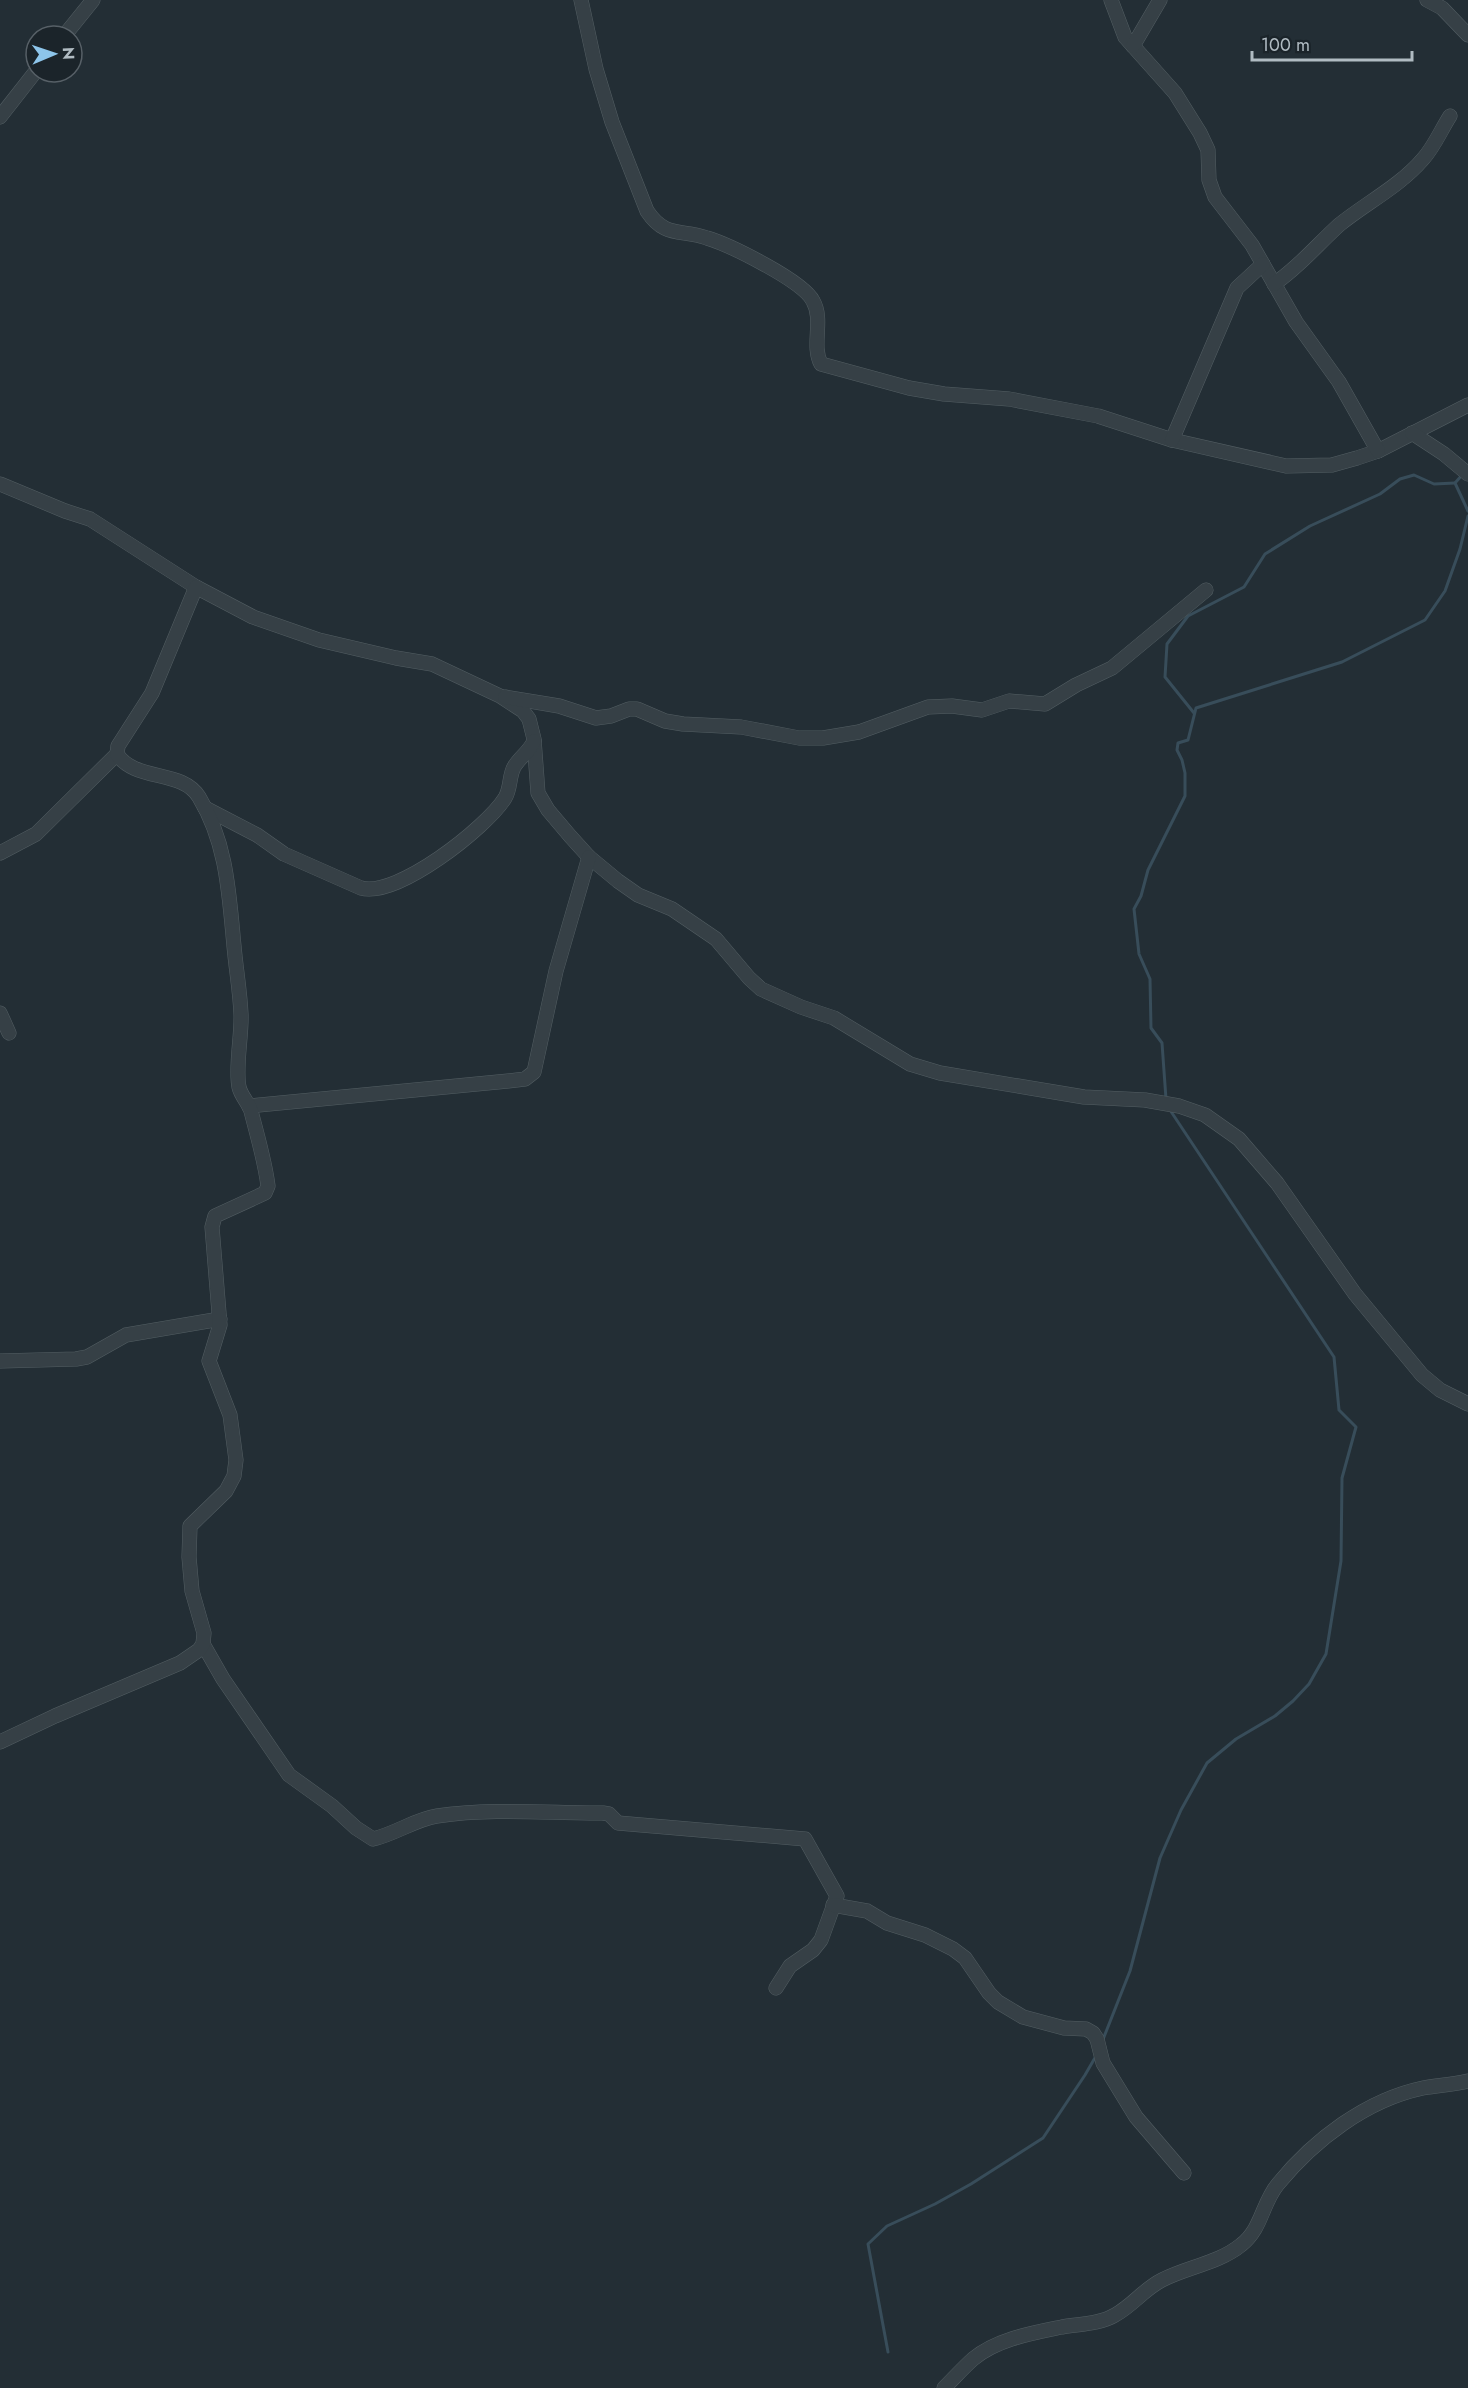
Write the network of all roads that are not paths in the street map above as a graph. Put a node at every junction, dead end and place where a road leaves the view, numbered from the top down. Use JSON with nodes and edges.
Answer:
{"nodes":[{"id":1,"x":93,"y":0,"type":"edge"},
{"id":2,"x":581,"y":0,"type":"edge"},
{"id":3,"x":1111,"y":0,"type":"edge"},
{"id":4,"x":1160,"y":0,"type":"edge"},
{"id":5,"x":1427,"y":0,"type":"edge"},
{"id":6,"x":74,"y":24,"type":"edge"},
{"id":7,"x":1468,"y":35,"type":"edge"},
{"id":8,"x":1133,"y":46,"type":"junction"},
{"id":9,"x":26,"y":84,"type":"edge"},
{"id":10,"x":1450,"y":116,"type":"dead end"},
{"id":11,"x":0,"y":117,"type":"edge"},
{"id":12,"x":1263,"y":264,"type":"junction"},
{"id":13,"x":1274,"y":284,"type":"junction"},
{"id":14,"x":1468,"y":405,"type":"edge"},
{"id":15,"x":1412,"y":433,"type":"junction"},
{"id":16,"x":1172,"y":440,"type":"junction"},
{"id":17,"x":1378,"y":451,"type":"junction"},
{"id":18,"x":1468,"y":474,"type":"edge"},
{"id":19,"x":0,"y":484,"type":"edge"},
{"id":20,"x":196,"y":586,"type":"junction"},
{"id":21,"x":1206,"y":590,"type":"dead end"},
{"id":22,"x":500,"y":696,"type":"junction"},
{"id":23,"x":534,"y":739,"type":"junction"},
{"id":24,"x":117,"y":754,"type":"junction"},
{"id":25,"x":205,"y":808,"type":"junction"},
{"id":26,"x":0,"y":853,"type":"edge"},
{"id":27,"x":589,"y":857,"type":"junction"},
{"id":28,"x":0,"y":1013,"type":"edge"},
{"id":29,"x":9,"y":1034,"type":"dead end"},
{"id":30,"x":249,"y":1106,"type":"junction"},
{"id":31,"x":220,"y":1318,"type":"junction"},
{"id":32,"x":0,"y":1361,"type":"edge"},
{"id":33,"x":1468,"y":1404,"type":"edge"},
{"id":34,"x":203,"y":1644,"type":"junction"},
{"id":35,"x":0,"y":1742,"type":"edge"},
{"id":36,"x":833,"y":1905,"type":"junction"},
{"id":37,"x":776,"y":1988,"type":"dead end"},
{"id":38,"x":1468,"y":2081,"type":"edge"},
{"id":39,"x":1184,"y":2173,"type":"dead end"},
{"id":40,"x":944,"y":2388,"type":"edge"}],
"edges":[{"from":1,"to":6,"type":"street"},
{"from":2,"to":16,"type":"street"},
{"from":3,"to":8,"type":"street"},
{"from":4,"to":8,"type":"street"},
{"from":5,"to":7,"type":"street"},
{"from":8,"to":12,"type":"street"},
{"from":9,"to":11,"type":"street"},
{"from":10,"to":13,"type":"street"},
{"from":12,"to":13,"type":"street"},
{"from":12,"to":16,"type":"street"},
{"from":13,"to":17,"type":"street"},
{"from":14,"to":15,"type":"street"},
{"from":15,"to":17,"type":"street"},
{"from":15,"to":18,"type":"street"},
{"from":16,"to":17,"type":"street"},
{"from":19,"to":20,"type":"street"},
{"from":20,"to":22,"type":"street"},
{"from":20,"to":24,"type":"street"},
{"from":21,"to":22,"type":"street"},
{"from":22,"to":23,"type":"street"},
{"from":23,"to":25,"type":"street"},
{"from":23,"to":27,"type":"street"},
{"from":24,"to":25,"type":"street"},
{"from":24,"to":26,"type":"street"},
{"from":25,"to":30,"type":"street"},
{"from":27,"to":30,"type":"street"},
{"from":27,"to":33,"type":"street"},
{"from":28,"to":29,"type":"street"},
{"from":30,"to":31,"type":"street"},
{"from":31,"to":32,"type":"street"},
{"from":31,"to":34,"type":"street"},
{"from":34,"to":35,"type":"street"},
{"from":34,"to":36,"type":"street"},
{"from":36,"to":37,"type":"street"},
{"from":36,"to":39,"type":"street"},
{"from":38,"to":40,"type":"street"}]}
